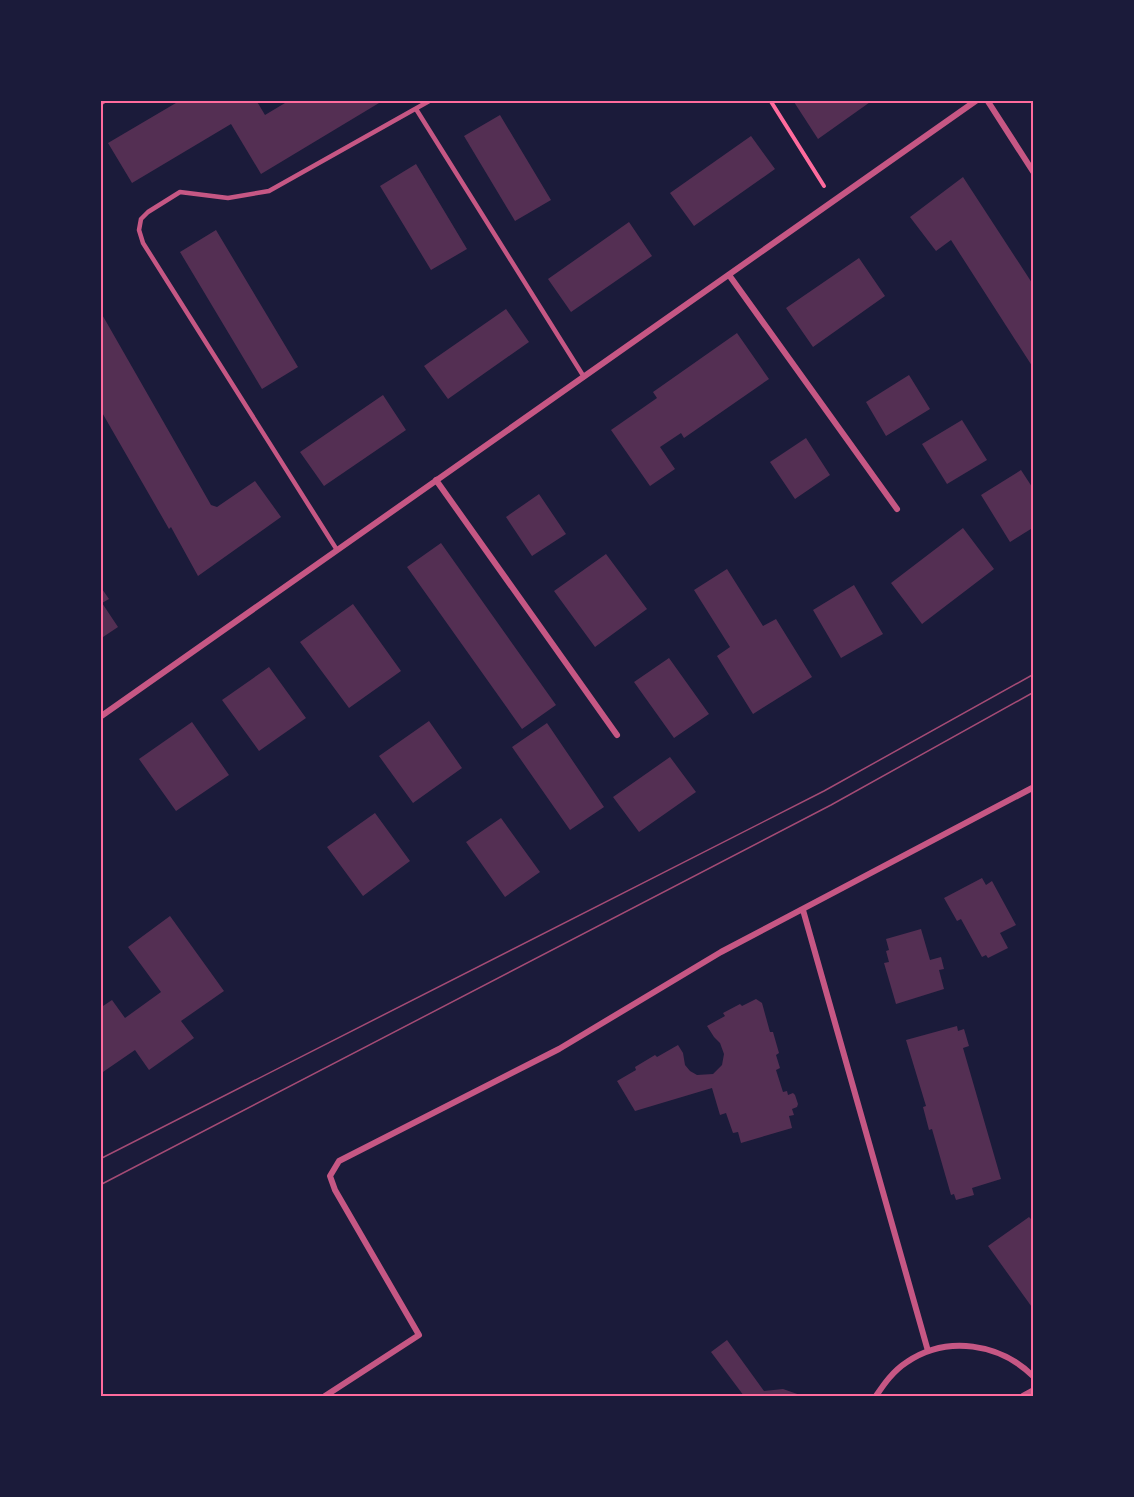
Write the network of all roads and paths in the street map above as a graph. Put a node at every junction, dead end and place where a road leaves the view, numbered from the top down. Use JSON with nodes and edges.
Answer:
{"nodes":[{"id":1,"x":431,"y":100,"type":"edge"},
{"id":2,"x":770,"y":100,"type":"edge"},
{"id":3,"x":977,"y":100,"type":"edge"},
{"id":4,"x":987,"y":100,"type":"edge"},
{"id":5,"x":416,"y":109,"type":"junction"},
{"id":6,"x":1034,"y":172,"type":"edge"},
{"id":7,"x":834,"y":201,"type":"junction"},
{"id":8,"x":729,"y":275,"type":"junction"},
{"id":9,"x":584,"y":377,"type":"junction"},
{"id":10,"x":436,"y":480,"type":"junction"},
{"id":11,"x":897,"y":509,"type":"dead end"},
{"id":12,"x":337,"y":550,"type":"junction"},
{"id":13,"x":100,"y":717,"type":"edge"},
{"id":14,"x":617,"y":735,"type":"dead end"},
{"id":15,"x":1034,"y":787,"type":"edge"},
{"id":16,"x":803,"y":910,"type":"junction"},
{"id":17,"x":928,"y":1351,"type":"junction"},
{"id":18,"x":1034,"y":1377,"type":"edge"},
{"id":19,"x":1034,"y":1390,"type":"edge"},
{"id":20,"x":325,"y":1396,"type":"edge"},
{"id":21,"x":876,"y":1396,"type":"edge"},
{"id":22,"x":1023,"y":1396,"type":"edge"}],
"edges":[{"from":1,"to":5,"type":"lane"},
{"from":2,"to":7,"type":"path"},
{"from":3,"to":7,"type":"street"},
{"from":4,"to":6,"type":"street"},
{"from":5,"to":9,"type":"lane"},
{"from":5,"to":12,"type":"lane"},
{"from":7,"to":8,"type":"street"},
{"from":8,"to":9,"type":"street"},
{"from":8,"to":11,"type":"street"},
{"from":9,"to":10,"type":"street"},
{"from":10,"to":12,"type":"street"},
{"from":10,"to":14,"type":"street"},
{"from":12,"to":13,"type":"street"},
{"from":15,"to":16,"type":"street"},
{"from":16,"to":17,"type":"street"},
{"from":16,"to":20,"type":"street"},
{"from":17,"to":18,"type":"street"},
{"from":17,"to":21,"type":"street"},
{"from":19,"to":22,"type":"street"}]}
